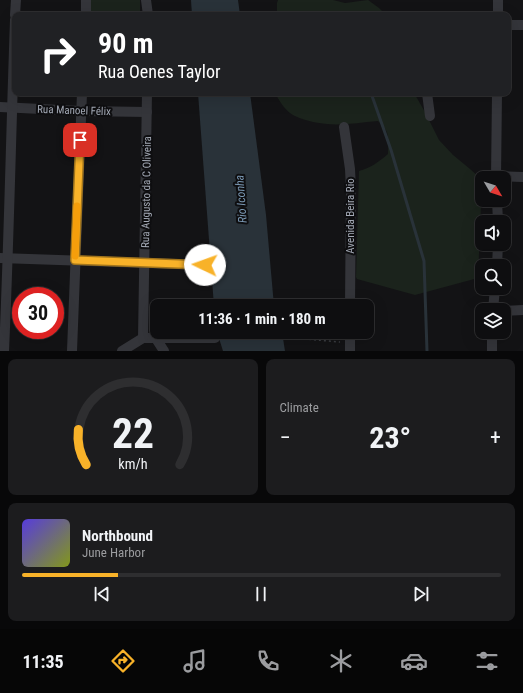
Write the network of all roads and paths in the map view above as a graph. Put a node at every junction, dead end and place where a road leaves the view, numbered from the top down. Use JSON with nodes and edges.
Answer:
{"nodes":[{"id":1,"x":16,"y":0,"type":"edge"},
{"id":2,"x":86,"y":0,"type":"edge"},
{"id":3,"x":146,"y":0,"type":"edge"},
{"id":4,"x":498,"y":0,"type":"edge"},
{"id":5,"x":15,"y":12,"type":"edge"},
{"id":6,"x":86,"y":12,"type":"edge"},
{"id":7,"x":148,"y":12,"type":"edge"},
{"id":8,"x":498,"y":12,"type":"edge"},
{"id":9,"x":511,"y":25,"type":"edge"},
{"id":10,"x":523,"y":25,"type":"edge"},
{"id":11,"x":12,"y":96,"type":"edge"},
{"id":12,"x":82,"y":96,"type":"edge"},
{"id":13,"x":147,"y":96,"type":"edge"},
{"id":14,"x":427,"y":96,"type":"edge"},
{"id":15,"x":497,"y":96,"type":"edge"},
{"id":16,"x":0,"y":108,"type":"edge"},
{"id":17,"x":12,"y":108,"type":"junction"},
{"id":18,"x":81,"y":111,"type":"junction"},
{"id":19,"x":147,"y":112,"type":"junction"},
{"id":20,"x":430,"y":116,"type":"dead end"},
{"id":21,"x":344,"y":127,"type":"dead end"},
{"id":22,"x":496,"y":171,"type":"edge"},
{"id":23,"x":511,"y":177,"type":"edge"},
{"id":24,"x":523,"y":177,"type":"edge"},
{"id":25,"x":4,"y":258,"type":"edge"},
{"id":26,"x":75,"y":260,"type":"junction"},
{"id":27,"x":144,"y":262,"type":"junction"},
{"id":28,"x":205,"y":265,"type":"dead end"},
{"id":29,"x":350,"y":299,"type":"edge"},
{"id":30,"x":523,"y":310,"type":"edge"},
{"id":31,"x":511,"y":311,"type":"edge"},
{"id":32,"x":150,"y":337,"type":"edge"},
{"id":33,"x":143,"y":338,"type":"junction"},
{"id":34,"x":156,"y":339,"type":"edge"},
{"id":35,"x":299,"y":339,"type":"edge"},
{"id":36,"x":492,"y":339,"type":"edge"},
{"id":37,"x":350,"y":347,"type":"edge"},
{"id":38,"x":4,"y":351,"type":"edge"},
{"id":39,"x":72,"y":351,"type":"edge"},
{"id":40,"x":122,"y":351,"type":"edge"},
{"id":41,"x":164,"y":351,"type":"edge"},
{"id":42,"x":492,"y":351,"type":"edge"}],
"edges":[{"from":1,"to":5,"type":"street"},
{"from":2,"to":6,"type":"street"},
{"from":3,"to":7,"type":"street"},
{"from":4,"to":8,"type":"street"},
{"from":9,"to":10,"type":"street"},
{"from":11,"to":17,"type":"street"},
{"from":12,"to":18,"type":"street"},
{"from":13,"to":19,"type":"street","name":"Rua Augusto da C Oliveira"},
{"from":14,"to":20,"type":"street"},
{"from":15,"to":22,"type":"street"},
{"from":16,"to":17,"type":"street","name":"Rua Manoel Félix"},
{"from":17,"to":18,"type":"street","name":"Rua Manoel Félix"},
{"from":17,"to":25,"type":"street"},
{"from":18,"to":19,"type":"street","name":"Rua Manoel Félix"},
{"from":18,"to":26,"type":"street"},
{"from":19,"to":27,"type":"street","name":"Rua Augusto da C Oliveira"},
{"from":21,"to":29,"type":"street","name":"Avenida Beira Rio"},
{"from":23,"to":24,"type":"street"},
{"from":25,"to":26,"type":"street"},
{"from":25,"to":38,"type":"street"},
{"from":26,"to":27,"type":"street"},
{"from":26,"to":39,"type":"street"},
{"from":27,"to":28,"type":"street"},
{"from":27,"to":33,"type":"street","name":"Rua Augusto da C Oliveira"},
{"from":30,"to":31,"type":"street"},
{"from":32,"to":33,"type":"street"},
{"from":33,"to":40,"type":"street"},
{"from":34,"to":41,"type":"street"},
{"from":35,"to":37,"type":"path"},
{"from":36,"to":42,"type":"street"}]}
